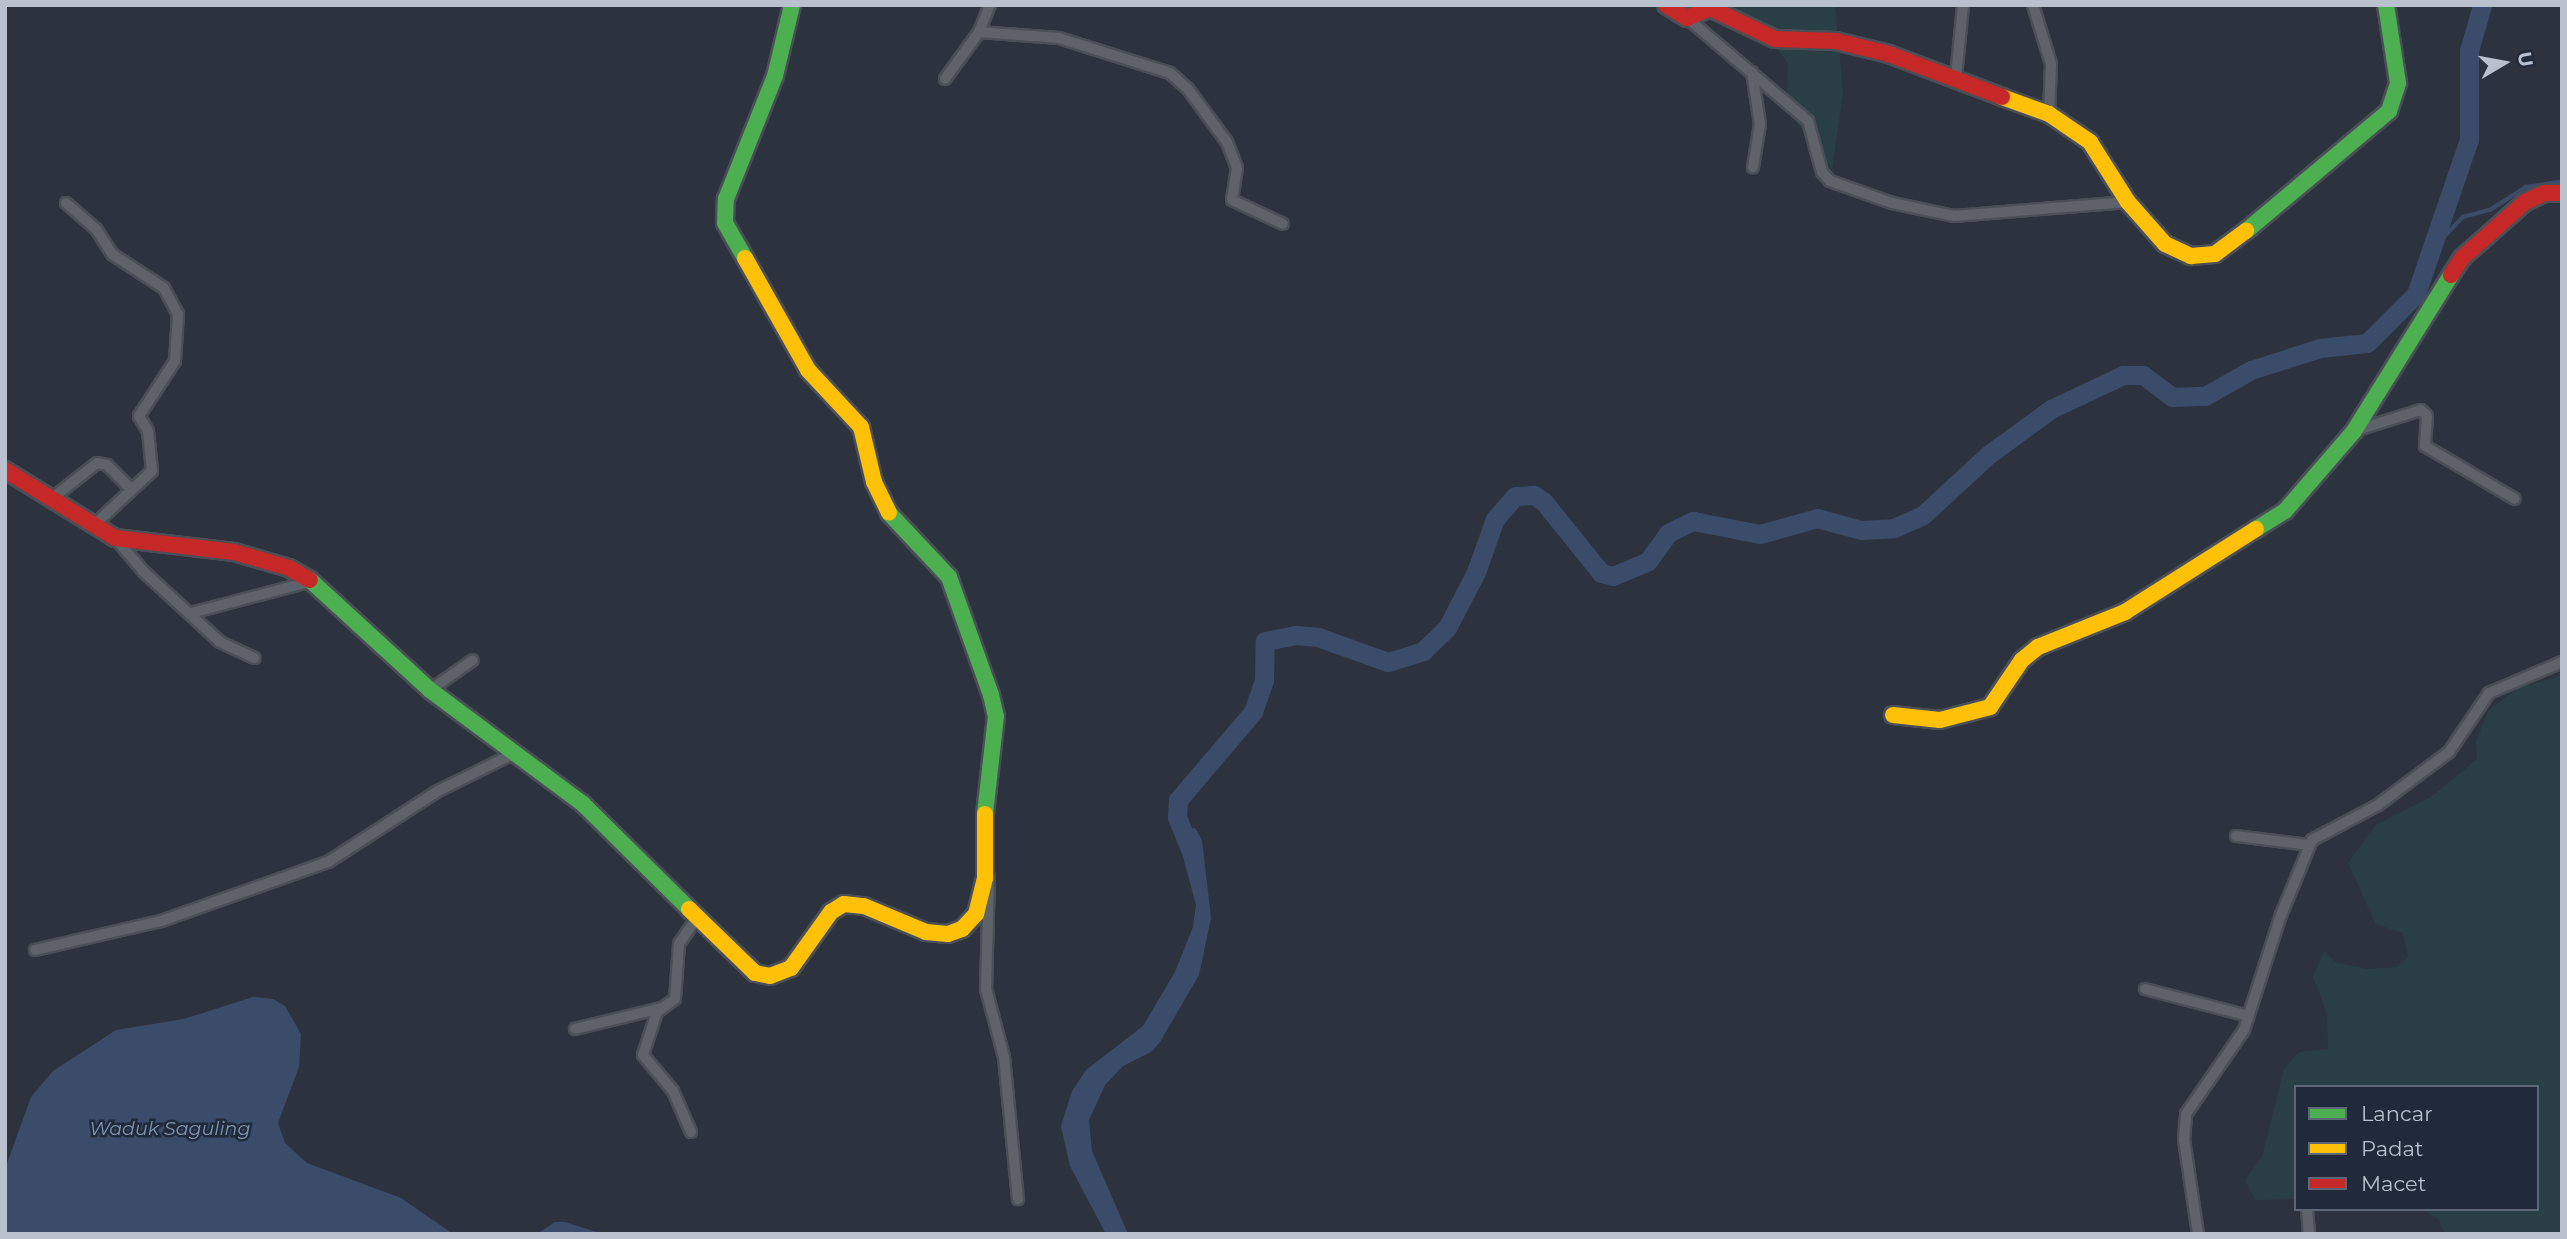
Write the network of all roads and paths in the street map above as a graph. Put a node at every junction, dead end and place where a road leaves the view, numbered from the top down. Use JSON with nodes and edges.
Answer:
{"nodes":[{"id":1,"x":792,"y":5,"type":"edge"},
{"id":2,"x":990,"y":5,"type":"edge"},
{"id":3,"x":1666,"y":5,"type":"edge"},
{"id":4,"x":1963,"y":5,"type":"edge"},
{"id":5,"x":2033,"y":5,"type":"edge"},
{"id":6,"x":2386,"y":5,"type":"edge"},
{"id":7,"x":1687,"y":18,"type":"junction"},
{"id":8,"x":979,"y":32,"type":"junction"},
{"id":9,"x":1752,"y":72,"type":"junction"},
{"id":10,"x":1956,"y":77,"type":"junction"},
{"id":11,"x":945,"y":79,"type":"dead end"},
{"id":12,"x":2049,"y":114,"type":"junction"},
{"id":13,"x":1753,"y":167,"type":"dead end"},
{"id":14,"x":2562,"y":192,"type":"edge"},
{"id":15,"x":2128,"y":202,"type":"junction"},
{"id":16,"x":66,"y":203,"type":"dead end"},
{"id":17,"x":1283,"y":224,"type":"dead end"},
{"id":18,"x":2354,"y":431,"type":"junction"},
{"id":19,"x":5,"y":470,"type":"edge"},
{"id":20,"x":132,"y":490,"type":"junction"},
{"id":21,"x":2515,"y":499,"type":"dead end"},
{"id":22,"x":50,"y":500,"type":"junction"},
{"id":23,"x":92,"y":527,"type":"junction"},
{"id":24,"x":115,"y":538,"type":"junction"},
{"id":25,"x":313,"y":581,"type":"junction"},
{"id":26,"x":191,"y":613,"type":"junction"},
{"id":27,"x":254,"y":658,"type":"dead end"},
{"id":28,"x":473,"y":660,"type":"dead end"},
{"id":29,"x":2562,"y":662,"type":"edge"},
{"id":30,"x":430,"y":690,"type":"junction"},
{"id":31,"x":1894,"y":715,"type":"dead end"},
{"id":32,"x":517,"y":752,"type":"junction"},
{"id":33,"x":2236,"y":836,"type":"dead end"},
{"id":34,"x":2309,"y":845,"type":"junction"},
{"id":35,"x":987,"y":863,"type":"junction"},
{"id":36,"x":696,"y":919,"type":"junction"},
{"id":37,"x":35,"y":950,"type":"dead end"},
{"id":38,"x":2145,"y":989,"type":"dead end"},
{"id":39,"x":663,"y":1007,"type":"junction"},
{"id":40,"x":2249,"y":1016,"type":"junction"},
{"id":41,"x":575,"y":1029,"type":"dead end"},
{"id":42,"x":691,"y":1132,"type":"dead end"},
{"id":43,"x":1018,"y":1199,"type":"dead end"},
{"id":44,"x":2308,"y":1211,"type":"edge"},
{"id":45,"x":2198,"y":1234,"type":"edge"},
{"id":46,"x":2309,"y":1234,"type":"edge"}],
"edges":[{"from":1,"to":35,"type":"street"},
{"from":2,"to":8,"type":"street"},
{"from":3,"to":7,"type":"street"},
{"from":4,"to":10,"type":"street"},
{"from":5,"to":12,"type":"street"},
{"from":6,"to":15,"type":"street"},
{"from":7,"to":9,"type":"street"},
{"from":7,"to":10,"type":"street"},
{"from":8,"to":11,"type":"street"},
{"from":8,"to":17,"type":"street"},
{"from":9,"to":13,"type":"street"},
{"from":9,"to":15,"type":"street"},
{"from":10,"to":12,"type":"street"},
{"from":12,"to":15,"type":"street"},
{"from":14,"to":18,"type":"street"},
{"from":16,"to":20,"type":"street"},
{"from":18,"to":21,"type":"street"},
{"from":18,"to":31,"type":"street"},
{"from":19,"to":22,"type":"street"},
{"from":20,"to":22,"type":"street"},
{"from":20,"to":23,"type":"street"},
{"from":22,"to":23,"type":"street"},
{"from":23,"to":24,"type":"street"},
{"from":24,"to":25,"type":"street"},
{"from":24,"to":26,"type":"street"},
{"from":25,"to":26,"type":"street"},
{"from":25,"to":30,"type":"street"},
{"from":26,"to":27,"type":"street"},
{"from":28,"to":30,"type":"street"},
{"from":29,"to":34,"type":"street"},
{"from":30,"to":32,"type":"street"},
{"from":32,"to":36,"type":"street"},
{"from":32,"to":37,"type":"street"},
{"from":33,"to":34,"type":"street"},
{"from":34,"to":40,"type":"street"},
{"from":35,"to":36,"type":"street"},
{"from":35,"to":43,"type":"street"},
{"from":36,"to":39,"type":"street"},
{"from":38,"to":40,"type":"street"},
{"from":39,"to":41,"type":"street"},
{"from":39,"to":42,"type":"street"},
{"from":40,"to":45,"type":"street"},
{"from":44,"to":46,"type":"street"}]}
